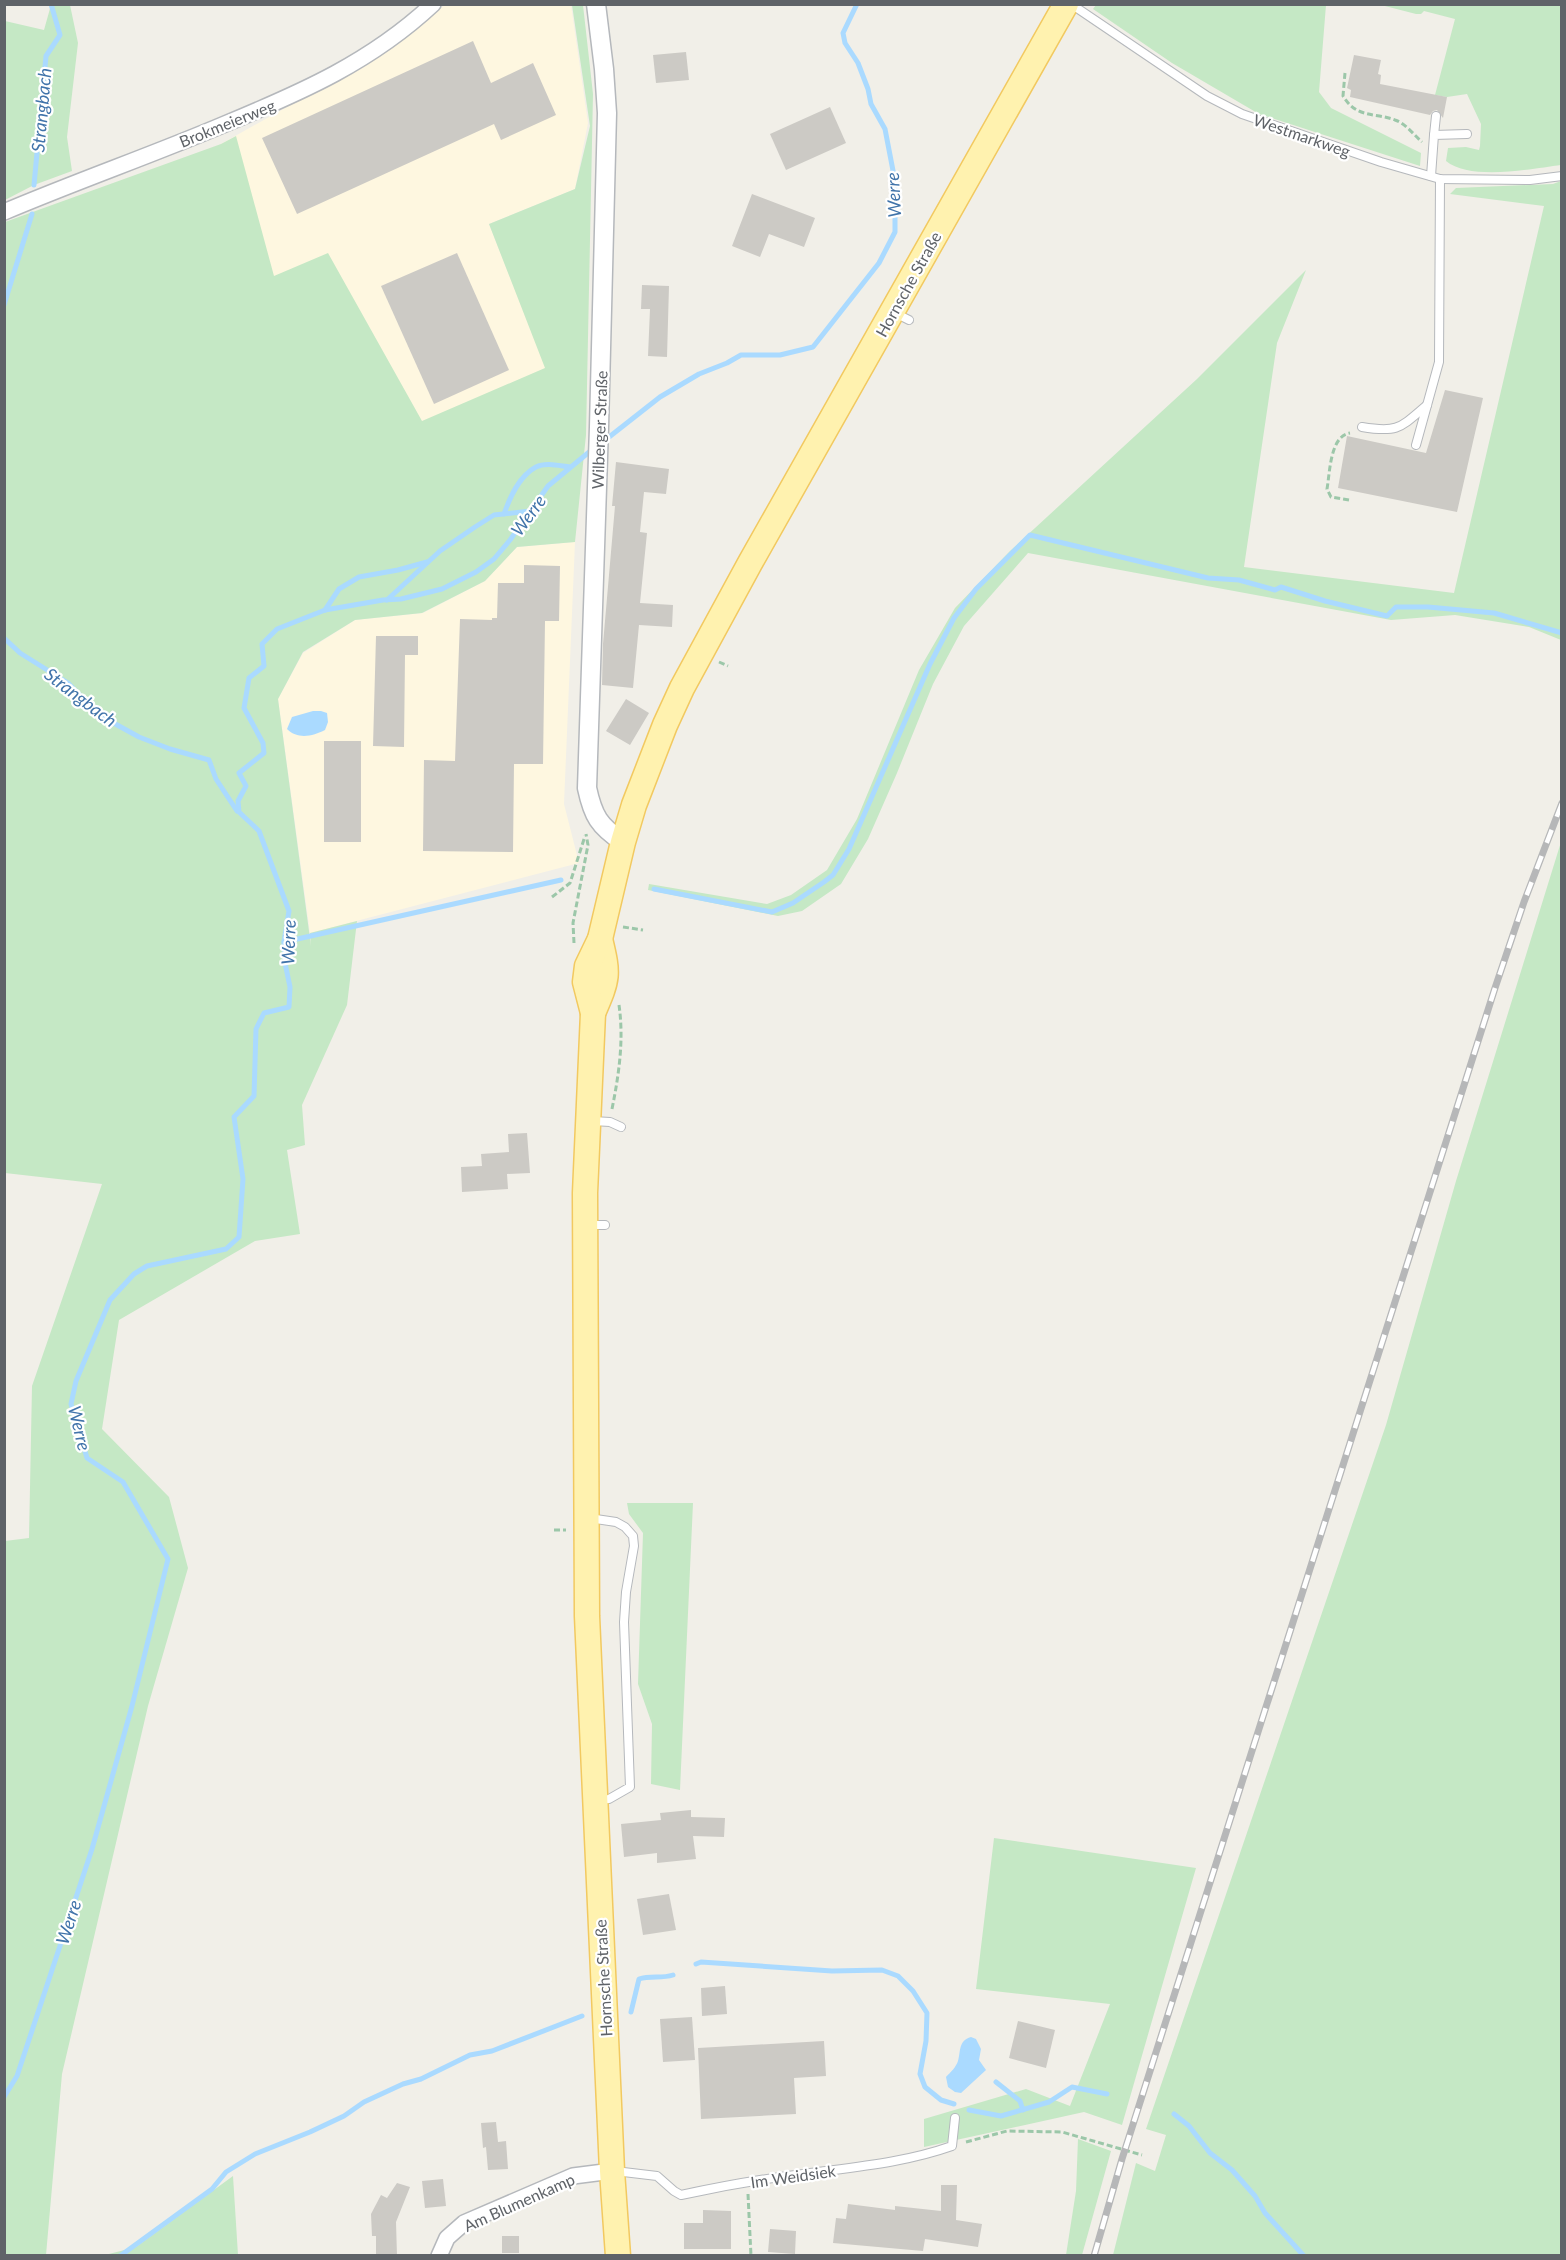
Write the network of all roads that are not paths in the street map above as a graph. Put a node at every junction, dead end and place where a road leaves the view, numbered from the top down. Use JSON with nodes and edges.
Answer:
{"nodes":[{"id":1,"x":433,"y":4,"type":"edge"},
{"id":2,"x":596,"y":4,"type":"edge"},
{"id":3,"x":1066,"y":4,"type":"edge"},
{"id":4,"x":1071,"y":4,"type":"edge"},
{"id":5,"x":1436,"y":116,"type":"dead end"},
{"id":6,"x":1467,"y":134,"type":"dead end"},
{"id":7,"x":1434,"y":135,"type":"junction"},
{"id":8,"x":1431,"y":176,"type":"junction"},
{"id":9,"x":1562,"y":176,"type":"edge"},
{"id":10,"x":1440,"y":179,"type":"junction"},
{"id":11,"x":4,"y":212,"type":"edge"},
{"id":12,"x":1427,"y":405,"type":"junction"},
{"id":13,"x":1362,"y":427,"type":"road end"},
{"id":14,"x":1416,"y":445,"type":"dead end"},
{"id":15,"x":623,"y":842,"type":"junction"},
{"id":16,"x":599,"y":1121,"type":"junction"},
{"id":17,"x":621,"y":1127,"type":"dead end"},
{"id":18,"x":586,"y":1517,"type":"junction"},
{"id":19,"x":594,"y":1800,"type":"junction"},
{"id":20,"x":956,"y":2118,"type":"dead end"},
{"id":21,"x":612,"y":2171,"type":"junction"},
{"id":22,"x":439,"y":2256,"type":"edge"},
{"id":23,"x":618,"y":2256,"type":"edge"}],
"edges":[{"from":1,"to":11,"type":"street","name":"Brokmeierweg"},
{"from":2,"to":15,"type":"street","name":"Wilberger Straße"},
{"from":3,"to":15,"type":"main road","name":"Hornsche Straße"},
{"from":4,"to":8,"type":"lane","name":"Westmarkweg"},
{"from":5,"to":7,"type":"lane"},
{"from":6,"to":7,"type":"lane"},
{"from":7,"to":8,"type":"lane"},
{"from":8,"to":10,"type":"lane","name":"Westmarkweg"},
{"from":9,"to":10,"type":"lane","name":"Westmarkweg"},
{"from":10,"to":12,"type":"lane"},
{"from":12,"to":13,"type":"lane"},
{"from":12,"to":14,"type":"lane"},
{"from":15,"to":16,"type":"main road","name":"Hornsche Straße"},
{"from":16,"to":17,"type":"lane"},
{"from":16,"to":18,"type":"main road","name":"Hornsche Straße"},
{"from":18,"to":19,"type":"main road","name":"Hornsche Straße"},
{"from":18,"to":19,"type":"lane"},
{"from":19,"to":21,"type":"main road","name":"Hornsche Straße"},
{"from":20,"to":21,"type":"lane","name":"Im Weidsiek"},
{"from":21,"to":22,"type":"street","name":"Am Blumenkamp"},
{"from":21,"to":23,"type":"main road","name":"Hornsche Straße"}]}
